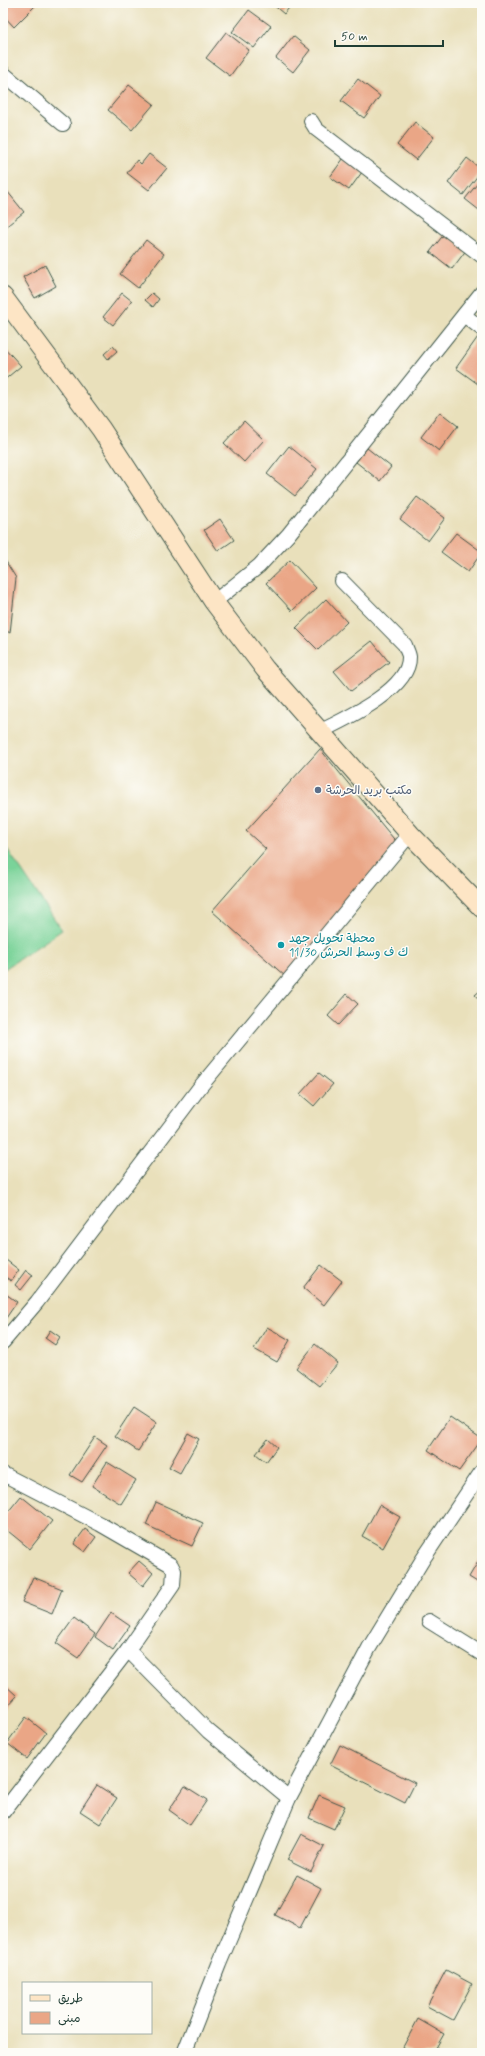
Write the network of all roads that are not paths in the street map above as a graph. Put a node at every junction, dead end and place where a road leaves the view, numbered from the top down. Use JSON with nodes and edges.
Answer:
{"nodes":[{"id":1,"x":3,"y":73,"type":"edge"},
{"id":2,"x":311,"y":121,"type":"dead end"},
{"id":3,"x":63,"y":124,"type":"dead end"},
{"id":4,"x":482,"y":256,"type":"edge"},
{"id":5,"x":482,"y":292,"type":"edge"},
{"id":6,"x":3,"y":297,"type":"edge"},
{"id":7,"x":464,"y":315,"type":"junction"},
{"id":8,"x":482,"y":329,"type":"edge"},
{"id":9,"x":342,"y":581,"type":"dead end"},
{"id":10,"x":214,"y":602,"type":"junction"},
{"id":11,"x":319,"y":732,"type":"junction"},
{"id":12,"x":410,"y":834,"type":"junction"},
{"id":13,"x":482,"y":908,"type":"edge"},
{"id":14,"x":3,"y":1342,"type":"edge"},
{"id":15,"x":482,"y":1471,"type":"edge"},
{"id":16,"x":3,"y":1474,"type":"edge"},
{"id":17,"x":429,"y":1620,"type":"dead end"},
{"id":18,"x":128,"y":1650,"type":"junction"},
{"id":19,"x":482,"y":1654,"type":"edge"},
{"id":20,"x":289,"y":1798,"type":"junction"},
{"id":21,"x":3,"y":1812,"type":"edge"},
{"id":22,"x":184,"y":2053,"type":"edge"}],
"edges":[{"from":1,"to":3,"type":"street"},
{"from":2,"to":4,"type":"street"},
{"from":5,"to":7,"type":"street"},
{"from":6,"to":10,"type":"street"},
{"from":7,"to":8,"type":"street"},
{"from":7,"to":10,"type":"street"},
{"from":9,"to":11,"type":"street"},
{"from":10,"to":11,"type":"street"},
{"from":11,"to":12,"type":"street"},
{"from":12,"to":13,"type":"street"},
{"from":12,"to":14,"type":"street"},
{"from":15,"to":20,"type":"street"},
{"from":16,"to":18,"type":"street"},
{"from":17,"to":19,"type":"street"},
{"from":18,"to":20,"type":"street"},
{"from":18,"to":21,"type":"street"},
{"from":20,"to":22,"type":"street"}]}
